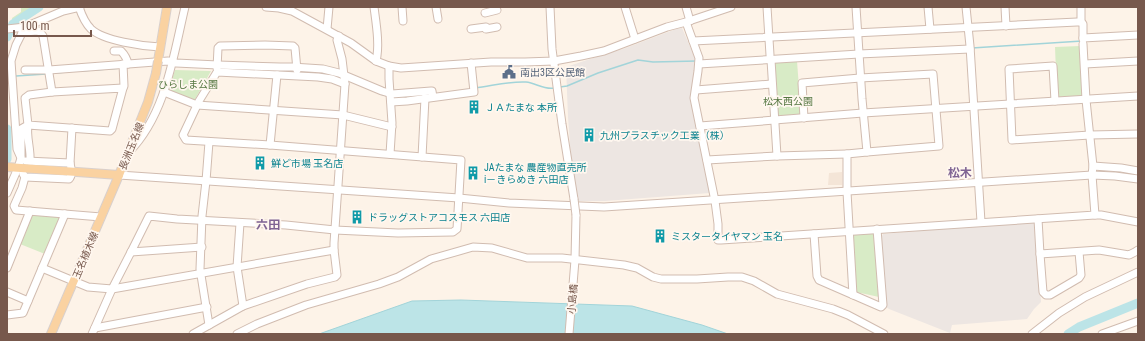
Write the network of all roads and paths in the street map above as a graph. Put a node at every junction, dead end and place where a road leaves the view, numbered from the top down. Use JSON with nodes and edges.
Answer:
{"nodes":[{"id":1,"x":79,"y":7,"type":"edge"},
{"id":2,"x":167,"y":7,"type":"edge"},
{"id":3,"x":185,"y":7,"type":"edge"},
{"id":4,"x":266,"y":7,"type":"edge"},
{"id":5,"x":329,"y":7,"type":"edge"},
{"id":6,"x":374,"y":7,"type":"edge"},
{"id":7,"x":402,"y":7,"type":"edge"},
{"id":8,"x":436,"y":7,"type":"edge"},
{"id":9,"x":550,"y":7,"type":"edge"},
{"id":10,"x":625,"y":7,"type":"edge"},
{"id":11,"x":686,"y":7,"type":"edge"},
{"id":12,"x":731,"y":7,"type":"edge"},
{"id":13,"x":767,"y":7,"type":"edge"},
{"id":14,"x":856,"y":7,"type":"edge"},
{"id":15,"x":928,"y":7,"type":"edge"},
{"id":16,"x":1005,"y":7,"type":"edge"},
{"id":17,"x":1081,"y":7,"type":"edge"},
{"id":18,"x":966,"y":8,"type":"edge"},
{"id":19,"x":497,"y":10,"type":"dead end"},
{"id":20,"x":485,"y":13,"type":"dead end"},
{"id":21,"x":438,"y":19,"type":"dead end"},
{"id":22,"x":403,"y":21,"type":"dead end"},
{"id":23,"x":688,"y":22,"type":"junction"},
{"id":24,"x":1081,"y":22,"type":"junction"},
{"id":25,"x":1006,"y":26,"type":"junction"},
{"id":26,"x":497,"y":27,"type":"dead end"},
{"id":27,"x":968,"y":27,"type":"junction"},
{"id":28,"x":7,"y":29,"type":"edge"},
{"id":29,"x":23,"y":29,"type":"junction"},
{"id":30,"x":327,"y":29,"type":"junction"},
{"id":31,"x":472,"y":29,"type":"dead end"},
{"id":32,"x":930,"y":29,"type":"junction"},
{"id":33,"x":857,"y":32,"type":"junction"},
{"id":34,"x":1138,"y":35,"type":"edge"},
{"id":35,"x":339,"y":36,"type":"junction"},
{"id":36,"x":769,"y":37,"type":"junction"},
{"id":37,"x":635,"y":39,"type":"junction"},
{"id":38,"x":1083,"y":40,"type":"junction"},
{"id":39,"x":693,"y":41,"type":"junction"},
{"id":40,"x":160,"y":47,"type":"junction"},
{"id":41,"x":970,"y":48,"type":"junction"},
{"id":42,"x":114,"y":51,"type":"dead end"},
{"id":43,"x":858,"y":52,"type":"junction"},
{"id":44,"x":770,"y":57,"type":"junction"},
{"id":45,"x":376,"y":61,"type":"junction"},
{"id":46,"x":554,"y":61,"type":"junction"},
{"id":47,"x":699,"y":61,"type":"junction"},
{"id":48,"x":1138,"y":61,"type":"edge"},
{"id":49,"x":173,"y":62,"type":"junction"},
{"id":50,"x":471,"y":63,"type":"junction"},
{"id":51,"x":1085,"y":64,"type":"junction"},
{"id":52,"x":124,"y":66,"type":"junction"},
{"id":53,"x":389,"y":66,"type":"junction"},
{"id":54,"x":217,"y":68,"type":"junction"},
{"id":55,"x":25,"y":70,"type":"dead end"},
{"id":56,"x":49,"y":72,"type":"junction"},
{"id":57,"x":297,"y":72,"type":"junction"},
{"id":58,"x":276,"y":75,"type":"junction"},
{"id":59,"x":860,"y":78,"type":"junction"},
{"id":60,"x":345,"y":80,"type":"junction"},
{"id":61,"x":772,"y":84,"type":"junction"},
{"id":62,"x":123,"y":88,"type":"junction"},
{"id":63,"x":696,"y":90,"type":"junction"},
{"id":64,"x":52,"y":92,"type":"junction"},
{"id":65,"x":164,"y":92,"type":"junction"},
{"id":66,"x":431,"y":96,"type":"junction"},
{"id":67,"x":1138,"y":96,"type":"edge"},
{"id":68,"x":390,"y":97,"type":"junction"},
{"id":69,"x":1086,"y":100,"type":"junction"},
{"id":70,"x":1055,"y":101,"type":"junction"},
{"id":71,"x":1011,"y":104,"type":"junction"},
{"id":72,"x":197,"y":105,"type":"junction"},
{"id":73,"x":974,"y":107,"type":"junction"},
{"id":74,"x":935,"y":109,"type":"junction"},
{"id":75,"x":273,"y":110,"type":"junction"},
{"id":76,"x":863,"y":114,"type":"junction"},
{"id":77,"x":343,"y":115,"type":"junction"},
{"id":78,"x":804,"y":118,"type":"junction"},
{"id":79,"x":774,"y":120,"type":"junction"},
{"id":80,"x":28,"y":125,"type":"junction"},
{"id":81,"x":700,"y":126,"type":"junction"},
{"id":82,"x":392,"y":127,"type":"junction"},
{"id":83,"x":72,"y":128,"type":"junction"},
{"id":84,"x":1138,"y":134,"type":"edge"},
{"id":85,"x":1090,"y":135,"type":"junction"},
{"id":86,"x":209,"y":142,"type":"junction"},
{"id":87,"x":270,"y":145,"type":"junction"},
{"id":88,"x":341,"y":151,"type":"junction"},
{"id":89,"x":867,"y":152,"type":"junction"},
{"id":90,"x":127,"y":154,"type":"junction"},
{"id":91,"x":390,"y":154,"type":"junction"},
{"id":92,"x":847,"y":154,"type":"junction"},
{"id":93,"x":777,"y":156,"type":"junction"},
{"id":94,"x":422,"y":157,"type":"junction"},
{"id":95,"x":707,"y":160,"type":"junction"},
{"id":96,"x":70,"y":163,"type":"junction"},
{"id":97,"x":1092,"y":166,"type":"junction"},
{"id":98,"x":20,"y":167,"type":"edge"},
{"id":99,"x":1138,"y":170,"type":"edge"},
{"id":100,"x":72,"y":172,"type":"junction"},
{"id":101,"x":119,"y":175,"type":"junction"},
{"id":102,"x":1092,"y":176,"type":"junction"},
{"id":103,"x":1138,"y":179,"type":"edge"},
{"id":104,"x":206,"y":181,"type":"junction"},
{"id":105,"x":978,"y":183,"type":"junction"},
{"id":106,"x":338,"y":190,"type":"junction"},
{"id":107,"x":847,"y":192,"type":"junction"},
{"id":108,"x":7,"y":193,"type":"edge"},
{"id":109,"x":459,"y":198,"type":"junction"},
{"id":110,"x":715,"y":201,"type":"junction"},
{"id":111,"x":30,"y":211,"type":"junction"},
{"id":112,"x":65,"y":214,"type":"junction"},
{"id":113,"x":1095,"y":215,"type":"junction"},
{"id":114,"x":101,"y":217,"type":"junction"},
{"id":115,"x":1038,"y":219,"type":"junction"},
{"id":116,"x":202,"y":220,"type":"junction"},
{"id":117,"x":981,"y":222,"type":"junction"},
{"id":118,"x":1138,"y":222,"type":"edge"},
{"id":119,"x":240,"y":223,"type":"junction"},
{"id":120,"x":877,"y":229,"type":"junction"},
{"id":121,"x":335,"y":230,"type":"junction"},
{"id":122,"x":849,"y":231,"type":"junction"},
{"id":123,"x":814,"y":234,"type":"junction"},
{"id":124,"x":202,"y":247,"type":"junction"},
{"id":125,"x":334,"y":250,"type":"junction"},
{"id":126,"x":1138,"y":250,"type":"edge"},
{"id":127,"x":131,"y":252,"type":"junction"},
{"id":128,"x":1079,"y":252,"type":"junction"},
{"id":129,"x":1040,"y":254,"type":"junction"},
{"id":130,"x":575,"y":262,"type":"junction"},
{"id":131,"x":237,"y":267,"type":"junction"},
{"id":132,"x":7,"y":268,"type":"edge"},
{"id":133,"x":42,"y":268,"type":"junction"},
{"id":134,"x":202,"y":272,"type":"junction"},
{"id":135,"x":1138,"y":272,"type":"edge"},
{"id":136,"x":74,"y":282,"type":"junction"},
{"id":137,"x":112,"y":288,"type":"junction"},
{"id":138,"x":7,"y":292,"type":"edge"},
{"id":139,"x":853,"y":295,"type":"junction"},
{"id":140,"x":28,"y":301,"type":"junction"},
{"id":141,"x":243,"y":306,"type":"junction"},
{"id":142,"x":207,"y":307,"type":"junction"},
{"id":143,"x":7,"y":315,"type":"edge"},
{"id":144,"x":1138,"y":320,"type":"edge"},
{"id":145,"x":209,"y":325,"type":"junction"},
{"id":146,"x":94,"y":331,"type":"edge"},
{"id":147,"x":51,"y":334,"type":"edge"},
{"id":148,"x":193,"y":334,"type":"edge"},
{"id":149,"x":237,"y":334,"type":"edge"},
{"id":150,"x":569,"y":334,"type":"edge"},
{"id":151,"x":884,"y":334,"type":"edge"},
{"id":152,"x":1032,"y":334,"type":"edge"},
{"id":153,"x":1102,"y":334,"type":"edge"}],
"edges":[{"from":1,"to":29,"type":"street"},
{"from":1,"to":40,"type":"street"},
{"from":2,"to":40,"type":"main road","name":"長洲玉名線"},
{"from":3,"to":49,"type":"street"},
{"from":4,"to":30,"type":"street"},
{"from":5,"to":30,"type":"street"},
{"from":6,"to":45,"type":"street"},
{"from":7,"to":22,"type":"street"},
{"from":8,"to":21,"type":"street"},
{"from":9,"to":46,"type":"street","name":"小島橋"},
{"from":10,"to":37,"type":"street"},
{"from":11,"to":23,"type":"street"},
{"from":12,"to":23,"type":"street"},
{"from":13,"to":36,"type":"street"},
{"from":14,"to":33,"type":"street"},
{"from":15,"to":32,"type":"street"},
{"from":16,"to":25,"type":"street"},
{"from":17,"to":24,"type":"street"},
{"from":18,"to":27,"type":"street"},
{"from":19,"to":20,"type":"street"},
{"from":23,"to":37,"type":"street"},
{"from":23,"to":39,"type":"street"},
{"from":24,"to":25,"type":"street"},
{"from":24,"to":38,"type":"street"},
{"from":25,"to":27,"type":"street"},
{"from":26,"to":31,"type":"street"},
{"from":27,"to":32,"type":"street"},
{"from":27,"to":41,"type":"street"},
{"from":28,"to":29,"type":"street"},
{"from":29,"to":56,"type":"street"},
{"from":29,"to":98,"type":"street"},
{"from":30,"to":35,"type":"street"},
{"from":32,"to":33,"type":"street"},
{"from":33,"to":36,"type":"street"},
{"from":33,"to":43,"type":"street"},
{"from":34,"to":38,"type":"street"},
{"from":35,"to":45,"type":"street"},
{"from":35,"to":60,"type":"street"},
{"from":36,"to":39,"type":"street"},
{"from":36,"to":44,"type":"street"},
{"from":37,"to":46,"type":"street"},
{"from":38,"to":51,"type":"street"},
{"from":39,"to":47,"type":"street"},
{"from":40,"to":90,"type":"main road","name":"長洲玉名線","bridge":true},
{"from":41,"to":43,"type":"street"},
{"from":41,"to":73,"type":"street"},
{"from":42,"to":52,"type":"street"},
{"from":43,"to":44,"type":"street"},
{"from":43,"to":59,"type":"street"},
{"from":44,"to":47,"type":"street"},
{"from":44,"to":61,"type":"street"},
{"from":45,"to":53,"type":"street"},
{"from":46,"to":50,"type":"street"},
{"from":46,"to":130,"type":"street","name":"小島橋","bridge":true},
{"from":47,"to":63,"type":"street"},
{"from":48,"to":51,"type":"street"},
{"from":49,"to":52,"type":"street"},
{"from":49,"to":54,"type":"street"},
{"from":49,"to":65,"type":"street"},
{"from":50,"to":53,"type":"street"},
{"from":50,"to":66,"type":"street"},
{"from":51,"to":69,"type":"street"},
{"from":52,"to":56,"type":"street"},
{"from":52,"to":62,"type":"street"},
{"from":53,"to":68,"type":"street"},
{"from":54,"to":57,"type":"street"},
{"from":54,"to":57,"type":"street"},
{"from":54,"to":58,"type":"street"},
{"from":54,"to":72,"type":"street"},
{"from":55,"to":56,"type":"street"},
{"from":56,"to":64,"type":"street"},
{"from":57,"to":58,"type":"street"},
{"from":57,"to":60,"type":"street"},
{"from":58,"to":75,"type":"street"},
{"from":59,"to":74,"type":"street"},
{"from":59,"to":76,"type":"street"},
{"from":59,"to":78,"type":"street"},
{"from":60,"to":68,"type":"street"},
{"from":60,"to":77,"type":"street"},
{"from":61,"to":63,"type":"street"},
{"from":61,"to":79,"type":"street"},
{"from":62,"to":64,"type":"street"},
{"from":62,"to":83,"type":"street"},
{"from":63,"to":81,"type":"street"},
{"from":64,"to":80,"type":"street"},
{"from":65,"to":72,"type":"street"},
{"from":65,"to":90,"type":"street"},
{"from":66,"to":68,"type":"street"},
{"from":66,"to":94,"type":"street"},
{"from":67,"to":69,"type":"street"},
{"from":68,"to":82,"type":"street"},
{"from":69,"to":70,"type":"street"},
{"from":69,"to":85,"type":"street"},
{"from":70,"to":71,"type":"street"},
{"from":70,"to":71,"type":"street"},
{"from":71,"to":73,"type":"street"},
{"from":71,"to":85,"type":"street"},
{"from":72,"to":75,"type":"street"},
{"from":72,"to":86,"type":"street"},
{"from":73,"to":74,"type":"street"},
{"from":73,"to":105,"type":"street"},
{"from":74,"to":76,"type":"street"},
{"from":74,"to":89,"type":"street"},
{"from":75,"to":77,"type":"street"},
{"from":75,"to":87,"type":"street"},
{"from":76,"to":78,"type":"street"},
{"from":76,"to":89,"type":"street"},
{"from":77,"to":82,"type":"street"},
{"from":77,"to":88,"type":"street"},
{"from":78,"to":79,"type":"street"},
{"from":79,"to":81,"type":"street"},
{"from":79,"to":93,"type":"street"},
{"from":80,"to":83,"type":"street"},
{"from":80,"to":98,"type":"street"},
{"from":81,"to":95,"type":"street"},
{"from":82,"to":91,"type":"street"},
{"from":83,"to":96,"type":"street"},
{"from":84,"to":85,"type":"street"},
{"from":85,"to":97,"type":"street"},
{"from":86,"to":87,"type":"street"},
{"from":86,"to":104,"type":"street"},
{"from":87,"to":88,"type":"street"},
{"from":88,"to":91,"type":"street"},
{"from":88,"to":106,"type":"street"},
{"from":89,"to":92,"type":"street"},
{"from":90,"to":101,"type":"main road","name":"長洲玉名線"},
{"from":91,"to":94,"type":"street"},
{"from":92,"to":93,"type":"street"},
{"from":92,"to":107,"type":"street"},
{"from":93,"to":95,"type":"street"},
{"from":94,"to":109,"type":"street"},
{"from":95,"to":110,"type":"street"},
{"from":96,"to":98,"type":"street"},
{"from":96,"to":100,"type":"street"},
{"from":97,"to":99,"type":"street"},
{"from":97,"to":102,"type":"street"},
{"from":98,"to":100,"type":"main road","name":"長洲玉名線"},
{"from":98,"to":108,"type":"street"},
{"from":98,"to":111,"type":"street"},
{"from":100,"to":101,"type":"main road","name":"長洲玉名線"},
{"from":101,"to":104,"type":"street"},
{"from":101,"to":114,"type":"main road","name":"玉名植木線"},
{"from":102,"to":103,"type":"street"},
{"from":102,"to":105,"type":"street"},
{"from":102,"to":113,"type":"street"},
{"from":104,"to":106,"type":"street"},
{"from":104,"to":116,"type":"street"},
{"from":105,"to":107,"type":"street"},
{"from":105,"to":117,"type":"street"},
{"from":106,"to":109,"type":"street"},
{"from":106,"to":121,"type":"street"},
{"from":107,"to":110,"type":"street"},
{"from":107,"to":122,"type":"street"},
{"from":109,"to":110,"type":"street"},
{"from":109,"to":121,"type":"street"},
{"from":110,"to":123,"type":"street"},
{"from":111,"to":112,"type":"street"},
{"from":111,"to":132,"type":"street"},
{"from":112,"to":114,"type":"street"},
{"from":112,"to":133,"type":"street"},
{"from":113,"to":115,"type":"street"},
{"from":113,"to":118,"type":"street"},
{"from":114,"to":136,"type":"main road","name":"玉名植木線"},
{"from":115,"to":117,"type":"street"},
{"from":115,"to":129,"type":"street"},
{"from":116,"to":119,"type":"street"},
{"from":116,"to":124,"type":"street"},
{"from":116,"to":127,"type":"street"},
{"from":117,"to":120,"type":"street"},
{"from":119,"to":121,"type":"street"},
{"from":119,"to":131,"type":"street"},
{"from":120,"to":122,"type":"street"},
{"from":120,"to":139,"type":"street"},
{"from":121,"to":125,"type":"street"},
{"from":122,"to":123,"type":"street"},
{"from":122,"to":139,"type":"street"},
{"from":123,"to":139,"type":"street"},
{"from":124,"to":127,"type":"street"},
{"from":124,"to":134,"type":"street"},
{"from":125,"to":131,"type":"street"},
{"from":125,"to":141,"type":"street"},
{"from":126,"to":128,"type":"street"},
{"from":127,"to":137,"type":"street"},
{"from":128,"to":129,"type":"street"},
{"from":128,"to":129,"type":"street"},
{"from":130,"to":149,"type":"street"},
{"from":130,"to":150,"type":"street","name":"小島橋"},
{"from":130,"to":151,"type":"street"},
{"from":131,"to":134,"type":"street"},
{"from":131,"to":141,"type":"street"},
{"from":133,"to":136,"type":"street"},
{"from":133,"to":140,"type":"street"},
{"from":134,"to":137,"type":"street"},
{"from":134,"to":142,"type":"street"},
{"from":135,"to":152,"type":"street"},
{"from":136,"to":137,"type":"street"},
{"from":136,"to":147,"type":"main road","name":"玉名植木線"},
{"from":137,"to":146,"type":"street"},
{"from":138,"to":140,"type":"street"},
{"from":140,"to":143,"type":"street"},
{"from":141,"to":145,"type":"street"},
{"from":142,"to":145,"type":"street"},
{"from":142,"to":146,"type":"street"},
{"from":144,"to":153,"type":"street"},
{"from":145,"to":148,"type":"street"}]}
